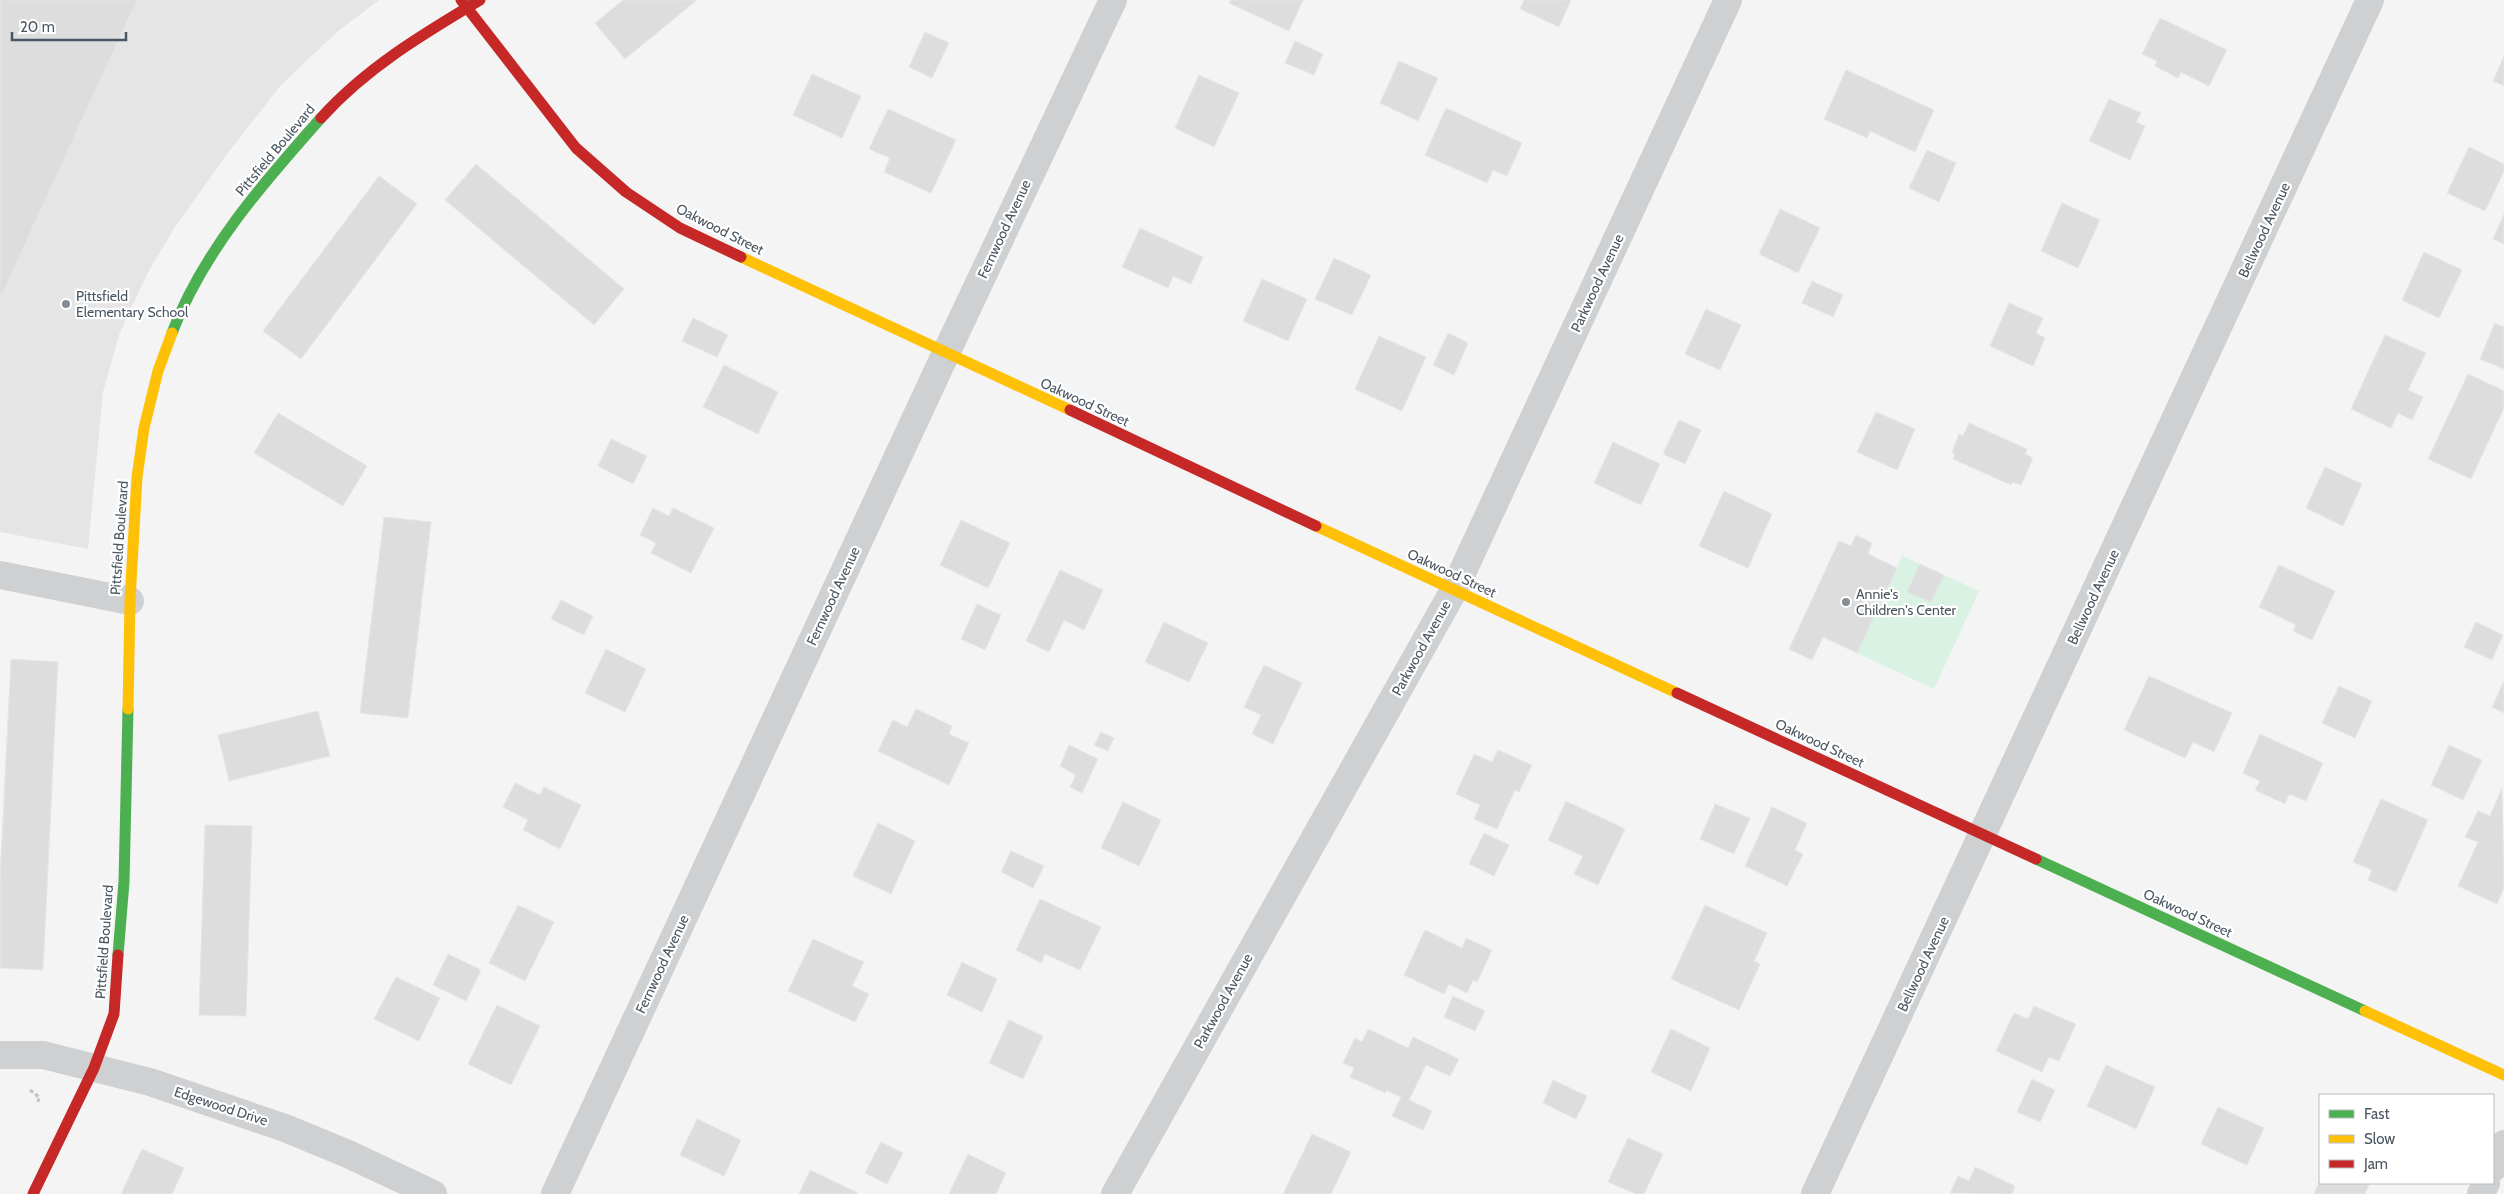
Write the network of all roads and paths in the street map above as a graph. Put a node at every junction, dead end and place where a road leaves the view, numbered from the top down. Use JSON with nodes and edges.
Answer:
{"nodes":[{"id":1,"x":480,"y":0,"type":"edge"},
{"id":2,"x":1113,"y":0,"type":"edge"},
{"id":3,"x":1728,"y":0,"type":"edge"},
{"id":4,"x":2370,"y":0,"type":"edge"},
{"id":5,"x":464,"y":4,"type":"edge"},
{"id":6,"x":946,"y":353,"type":"junction"},
{"id":7,"x":0,"y":575,"type":"edge"},
{"id":8,"x":1454,"y":590,"type":"junction"},
{"id":9,"x":130,"y":601,"type":"junction"},
{"id":10,"x":1983,"y":835,"type":"junction"},
{"id":11,"x":0,"y":1055,"type":"edge"},
{"id":12,"x":94,"y":1068,"type":"junction"},
{"id":13,"x":2504,"y":1075,"type":"edge"},
{"id":14,"x":2504,"y":1144,"type":"edge"},
{"id":15,"x":2494,"y":1166,"type":"edge"},
{"id":16,"x":33,"y":1194,"type":"edge"},
{"id":17,"x":433,"y":1194,"type":"edge"},
{"id":18,"x":555,"y":1194,"type":"edge"},
{"id":19,"x":1115,"y":1194,"type":"edge"},
{"id":20,"x":1815,"y":1194,"type":"edge"}],
"edges":[{"from":1,"to":5,"type":"street","name":"Pittsfield Boulevard"},
{"from":2,"to":6,"type":"street","name":"Fernwood Avenue"},
{"from":3,"to":8,"type":"street","name":"Parkwood Avenue"},
{"from":4,"to":10,"type":"street","name":"Bellwood Avenue"},
{"from":5,"to":6,"type":"street","name":"Oakwood Street"},
{"from":5,"to":9,"type":"street","name":"Pittsfield Boulevard"},
{"from":6,"to":8,"type":"street","name":"Oakwood Street"},
{"from":6,"to":18,"type":"street","name":"Fernwood Avenue"},
{"from":7,"to":9,"type":"street"},
{"from":8,"to":10,"type":"street","name":"Oakwood Street"},
{"from":8,"to":19,"type":"street","name":"Parkwood Avenue"},
{"from":9,"to":12,"type":"street","name":"Pittsfield Boulevard"},
{"from":10,"to":13,"type":"street","name":"Oakwood Street"},
{"from":10,"to":20,"type":"street","name":"Bellwood Avenue"},
{"from":11,"to":12,"type":"street","name":"Edgewood Drive"},
{"from":12,"to":16,"type":"street","name":"Pittsfield Boulevard"},
{"from":12,"to":17,"type":"street","name":"Edgewood Drive"},
{"from":14,"to":15,"type":"street"}]}
